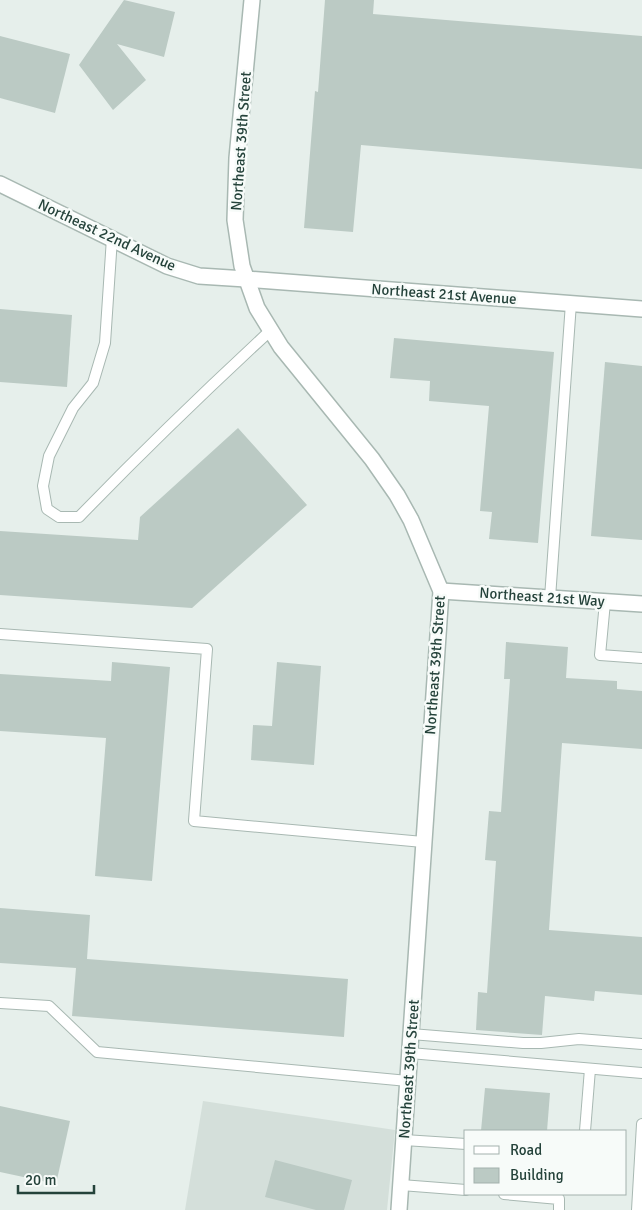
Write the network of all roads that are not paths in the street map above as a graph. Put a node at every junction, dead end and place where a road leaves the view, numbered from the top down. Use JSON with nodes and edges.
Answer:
{"nodes":[{"id":1,"x":252,"y":0,"type":"edge"},
{"id":2,"x":0,"y":184,"type":"edge"},
{"id":3,"x":112,"y":238,"type":"junction"},
{"id":4,"x":246,"y":279,"type":"junction"},
{"id":5,"x":571,"y":303,"type":"junction"},
{"id":6,"x":642,"y":309,"type":"edge"},
{"id":7,"x":271,"y":330,"type":"junction"},
{"id":8,"x":441,"y":590,"type":"junction"},
{"id":9,"x":550,"y":598,"type":"junction"},
{"id":10,"x":605,"y":602,"type":"junction"},
{"id":11,"x":642,"y":604,"type":"edge"},
{"id":12,"x":0,"y":634,"type":"edge"},
{"id":13,"x":642,"y":658,"type":"edge"},
{"id":14,"x":424,"y":842,"type":"junction"},
{"id":15,"x":0,"y":1002,"type":"edge"},
{"id":16,"x":411,"y":1034,"type":"junction"},
{"id":17,"x":642,"y":1044,"type":"edge"},
{"id":18,"x":410,"y":1053,"type":"junction"},
{"id":19,"x":590,"y":1068,"type":"junction"},
{"id":20,"x":642,"y":1073,"type":"edge"},
{"id":21,"x":408,"y":1081,"type":"junction"},
{"id":22,"x":642,"y":1124,"type":"edge"},
{"id":23,"x":585,"y":1130,"type":"edge"},
{"id":24,"x":404,"y":1140,"type":"junction"},
{"id":25,"x":464,"y":1144,"type":"edge"},
{"id":26,"x":401,"y":1185,"type":"junction"},
{"id":27,"x":464,"y":1190,"type":"edge"},
{"id":28,"x":515,"y":1195,"type":"edge"},
{"id":29,"x":399,"y":1210,"type":"edge"},
{"id":30,"x":559,"y":1210,"type":"edge"},
{"id":31,"x":637,"y":1210,"type":"edge"}],
"edges":[{"from":1,"to":4,"type":"street","name":"Northeast 39th Street"},
{"from":2,"to":3,"type":"street","name":"Northeast 22nd Avenue"},
{"from":3,"to":4,"type":"street","name":"Northeast 22nd Avenue"},
{"from":3,"to":7,"type":"lane"},
{"from":4,"to":5,"type":"street","name":"Northeast 21st Avenue"},
{"from":4,"to":7,"type":"street","name":"Northeast 39th Street"},
{"from":5,"to":6,"type":"street","name":"Northeast 21st Avenue"},
{"from":5,"to":9,"type":"lane"},
{"from":7,"to":8,"type":"street","name":"Northeast 39th Street"},
{"from":8,"to":9,"type":"street","name":"Northeast 21st Way"},
{"from":8,"to":14,"type":"street","name":"Northeast 39th Street"},
{"from":9,"to":10,"type":"street","name":"Northeast 21st Way"},
{"from":10,"to":11,"type":"street","name":"Northeast 21st Way"},
{"from":10,"to":13,"type":"lane"},
{"from":12,"to":14,"type":"lane"},
{"from":14,"to":16,"type":"street","name":"Northeast 39th Street"},
{"from":15,"to":21,"type":"lane"},
{"from":16,"to":17,"type":"lane"},
{"from":16,"to":18,"type":"street","name":"Northeast 39th Street"},
{"from":18,"to":19,"type":"lane"},
{"from":18,"to":21,"type":"street","name":"Northeast 39th Street"},
{"from":19,"to":20,"type":"lane"},
{"from":19,"to":23,"type":"lane"},
{"from":21,"to":24,"type":"street","name":"Northeast 39th Street"},
{"from":22,"to":31,"type":"lane"},
{"from":24,"to":25,"type":"lane"},
{"from":24,"to":26,"type":"street","name":"Northeast 39th Street"},
{"from":26,"to":27,"type":"lane"},
{"from":26,"to":29,"type":"street","name":"Northeast 39th Street"},
{"from":28,"to":30,"type":"lane"}]}
